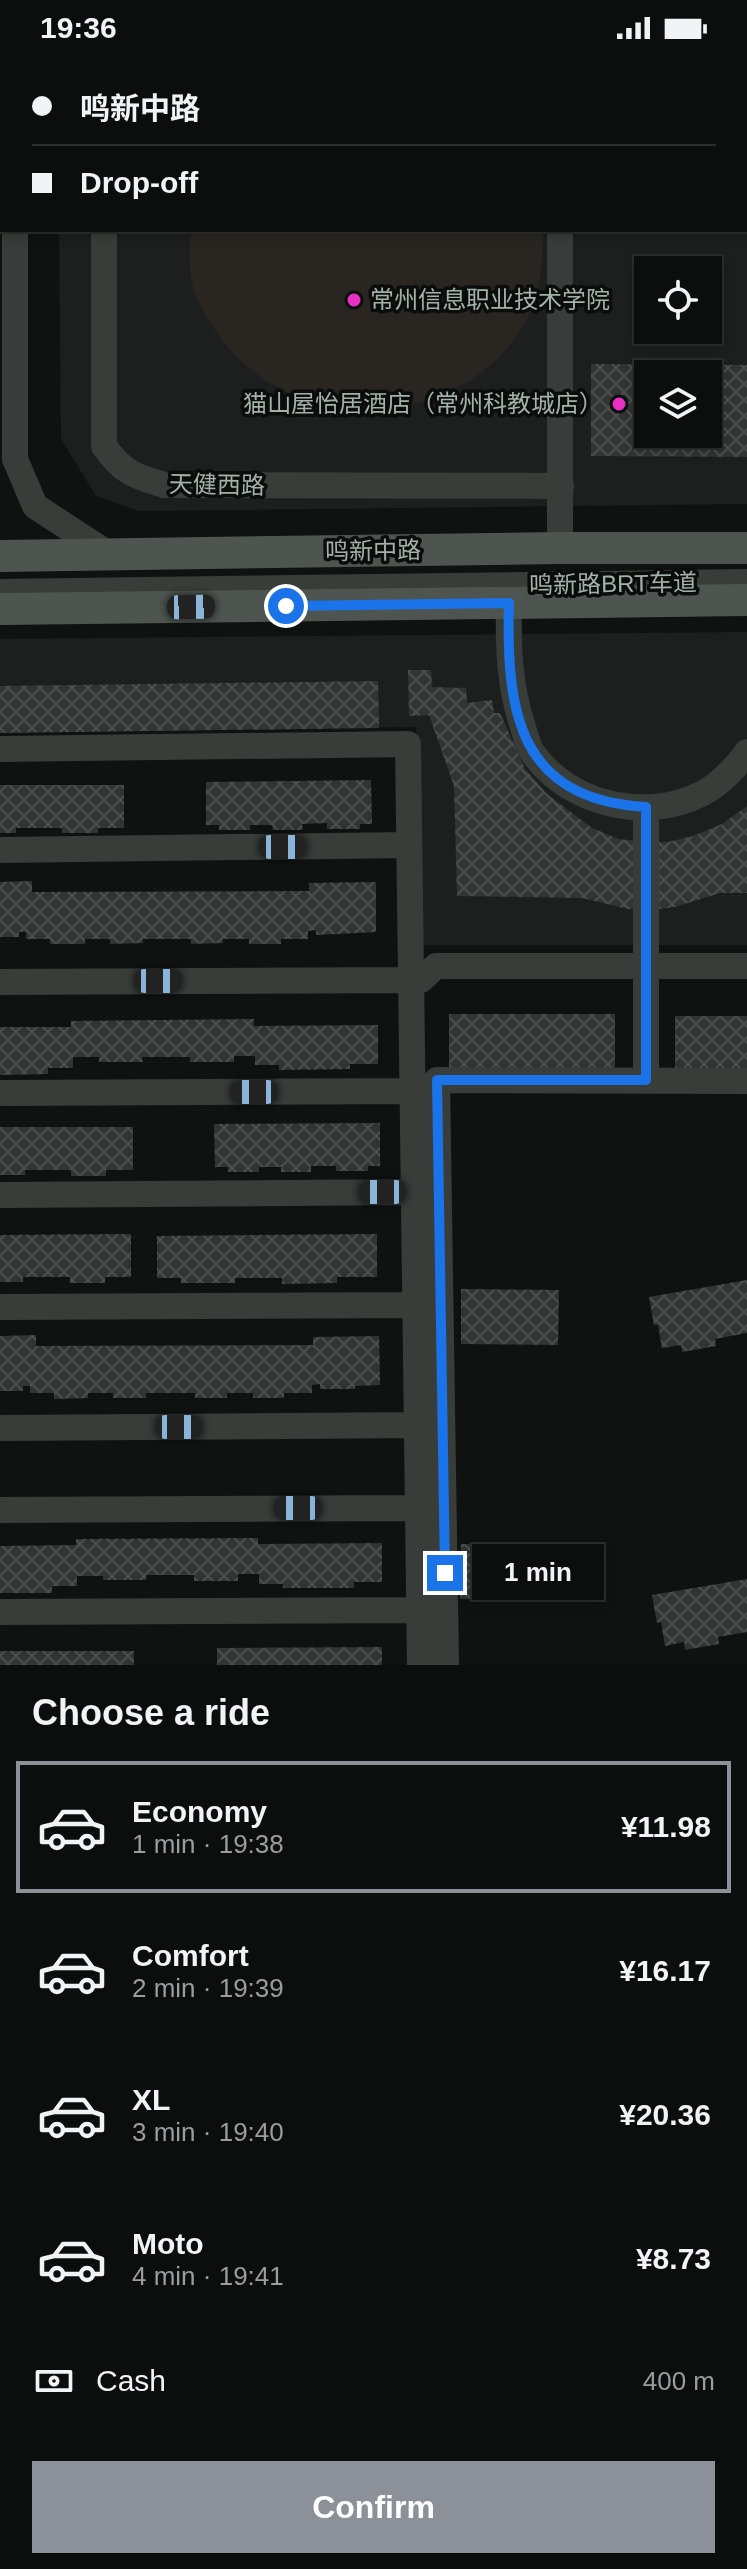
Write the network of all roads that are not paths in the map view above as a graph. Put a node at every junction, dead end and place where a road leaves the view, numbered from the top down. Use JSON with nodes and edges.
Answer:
{"nodes":[{"id":1,"x":15,"y":232,"type":"edge"},
{"id":2,"x":104,"y":232,"type":"edge"},
{"id":3,"x":560,"y":232,"type":"edge"},
{"id":4,"x":561,"y":486,"type":"junction"},
{"id":5,"x":560,"y":548,"type":"junction"},
{"id":6,"x":747,"y":548,"type":"edge"},
{"id":7,"x":110,"y":555,"type":"junction"},
{"id":8,"x":0,"y":556,"type":"edge"},
{"id":9,"x":747,"y":564,"type":"edge"},
{"id":10,"x":0,"y":575,"type":"edge"},
{"id":11,"x":747,"y":582,"type":"edge"},
{"id":12,"x":0,"y":592,"type":"edge"},
{"id":13,"x":747,"y":600,"type":"edge"},
{"id":14,"x":509,"y":603,"type":"junction"},
{"id":15,"x":0,"y":609,"type":"edge"},
{"id":16,"x":0,"y":749,"type":"edge"},
{"id":17,"x":747,"y":752,"type":"edge"},
{"id":18,"x":646,"y":807,"type":"junction"},
{"id":19,"x":409,"y":845,"type":"junction"},
{"id":20,"x":0,"y":850,"type":"edge"},
{"id":21,"x":646,"y":966,"type":"junction"},
{"id":22,"x":747,"y":966,"type":"edge"},
{"id":23,"x":411,"y":979,"type":"junction"},
{"id":24,"x":0,"y":982,"type":"edge"},
{"id":25,"x":646,"y":1080,"type":"junction"},
{"id":26,"x":747,"y":1081,"type":"edge"},
{"id":27,"x":412,"y":1091,"type":"junction"},
{"id":28,"x":0,"y":1093,"type":"edge"},
{"id":29,"x":414,"y":1192,"type":"junction"},
{"id":30,"x":0,"y":1195,"type":"edge"},
{"id":31,"x":415,"y":1305,"type":"junction"},
{"id":32,"x":0,"y":1307,"type":"edge"},
{"id":33,"x":417,"y":1425,"type":"junction"},
{"id":34,"x":0,"y":1428,"type":"edge"},
{"id":35,"x":418,"y":1508,"type":"junction"},
{"id":36,"x":0,"y":1510,"type":"edge"},
{"id":37,"x":419,"y":1610,"type":"junction"},
{"id":38,"x":0,"y":1612,"type":"edge"},
{"id":39,"x":420,"y":1665,"type":"edge"},
{"id":40,"x":446,"y":1665,"type":"edge"}],
"edges":[{"from":1,"to":7,"type":"street"},
{"from":2,"to":4,"type":"street","name":"天健西路"},
{"from":3,"to":4,"type":"street"},
{"from":4,"to":5,"type":"street"},
{"from":5,"to":6,"type":"main road","name":"鸣新中路"},
{"from":5,"to":7,"type":"main road","name":"鸣新中路"},
{"from":7,"to":8,"type":"main road","name":"鸣新中路"},
{"from":9,"to":10,"type":"street","name":"鸣新路BRT车道"},
{"from":11,"to":12,"type":"street","name":"鸣新路BRT车道"},
{"from":13,"to":14,"type":"main road"},
{"from":14,"to":15,"type":"main road"},
{"from":14,"to":18,"type":"street"},
{"from":16,"to":19,"type":"street"},
{"from":17,"to":18,"type":"street"},
{"from":18,"to":21,"type":"street"},
{"from":19,"to":20,"type":"street"},
{"from":19,"to":23,"type":"street"},
{"from":21,"to":22,"type":"street"},
{"from":21,"to":23,"type":"street"},
{"from":21,"to":25,"type":"street"},
{"from":23,"to":24,"type":"street"},
{"from":23,"to":27,"type":"street"},
{"from":25,"to":26,"type":"street"},
{"from":25,"to":40,"type":"street"},
{"from":27,"to":28,"type":"street"},
{"from":27,"to":29,"type":"street"},
{"from":29,"to":30,"type":"street"},
{"from":29,"to":31,"type":"street"},
{"from":31,"to":32,"type":"street"},
{"from":31,"to":33,"type":"street"},
{"from":33,"to":34,"type":"street"},
{"from":33,"to":35,"type":"street"},
{"from":35,"to":36,"type":"street"},
{"from":35,"to":37,"type":"street"},
{"from":37,"to":38,"type":"street"},
{"from":37,"to":39,"type":"street"}]}
